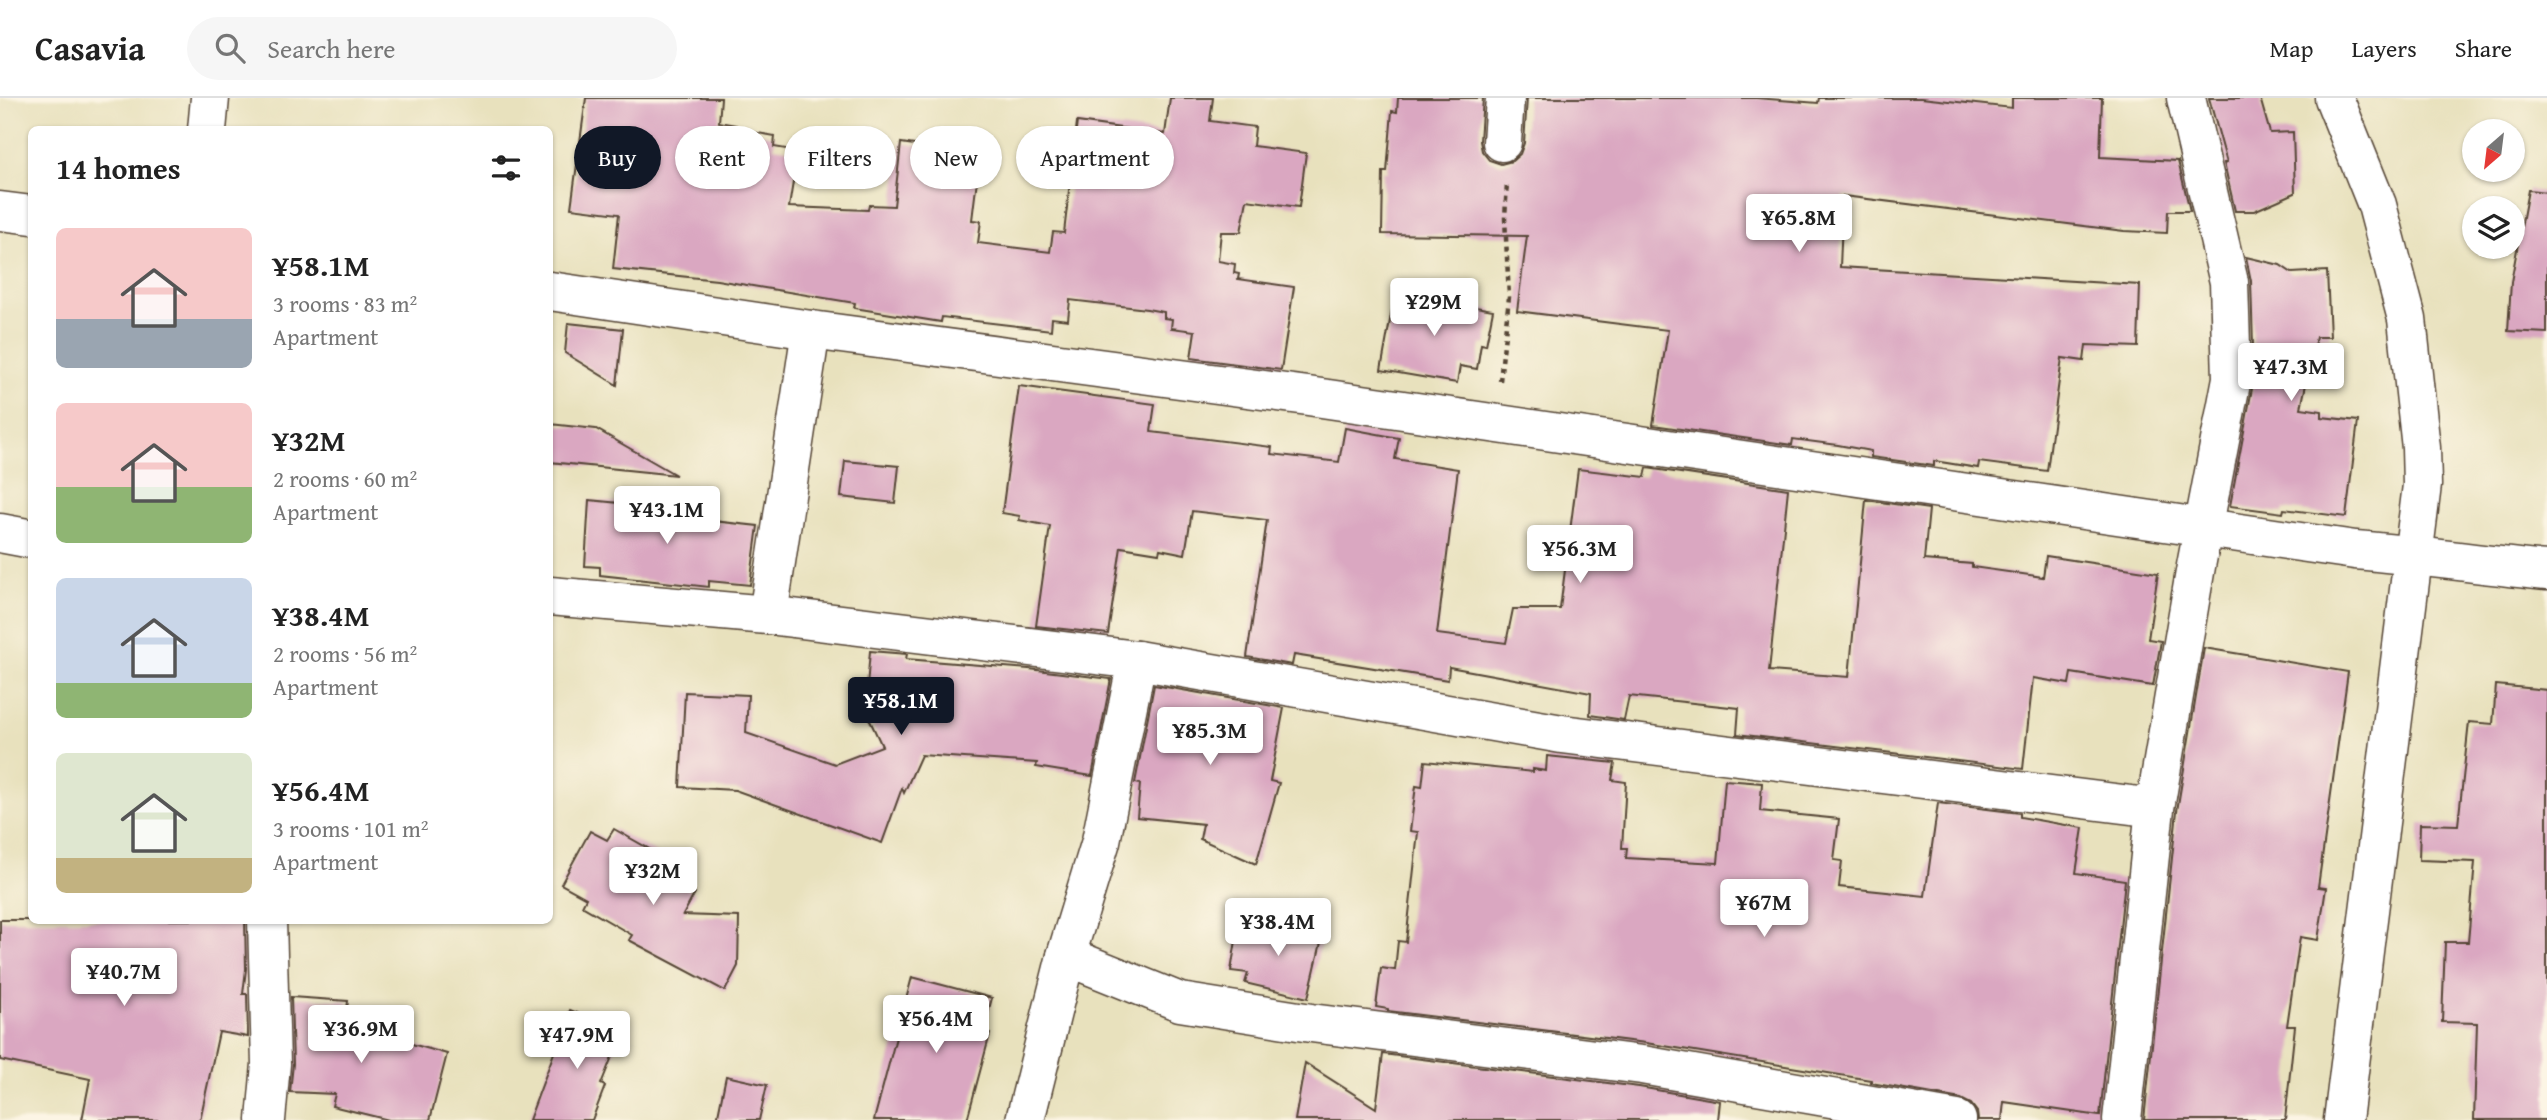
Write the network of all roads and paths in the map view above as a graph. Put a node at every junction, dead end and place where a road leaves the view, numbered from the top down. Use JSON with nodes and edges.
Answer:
{"nodes":[{"id":1,"x":210,"y":98,"type":"edge"},
{"id":2,"x":1505,"y":98,"type":"edge"},
{"id":3,"x":2186,"y":98,"type":"edge"},
{"id":4,"x":2334,"y":98,"type":"edge"},
{"id":5,"x":207,"y":126,"type":"edge"},
{"id":6,"x":1502,"y":142,"type":"joint"},
{"id":7,"x":0,"y":211,"type":"edge"},
{"id":8,"x":28,"y":214,"type":"edge"},
{"id":9,"x":553,"y":291,"type":"edge"},
{"id":10,"x":811,"y":330,"type":"junction"},
{"id":11,"x":1495,"y":423,"type":"junction"},
{"id":12,"x":2204,"y":529,"type":"junction"},
{"id":13,"x":0,"y":533,"type":"edge"},
{"id":14,"x":28,"y":538,"type":"edge"},
{"id":15,"x":2415,"y":555,"type":"junction"},
{"id":16,"x":2547,"y":571,"type":"edge"},
{"id":17,"x":553,"y":596,"type":"edge"},
{"id":18,"x":768,"y":615,"type":"junction"},
{"id":19,"x":1137,"y":660,"type":"junction"},
{"id":20,"x":2155,"y":808,"type":"junction"},
{"id":21,"x":267,"y":924,"type":"edge"},
{"id":22,"x":1066,"y":956,"type":"junction"},
{"id":23,"x":266,"y":1120,"type":"edge"},
{"id":24,"x":1025,"y":1120,"type":"edge"},
{"id":25,"x":1957,"y":1120,"type":"edge"},
{"id":26,"x":2122,"y":1120,"type":"edge"},
{"id":27,"x":2343,"y":1120,"type":"edge"}],
"edges":[{"from":1,"to":5,"type":"street"},
{"from":2,"to":6,"type":"street"},
{"from":3,"to":12,"type":"street"},
{"from":4,"to":15,"type":"street"},
{"from":6,"to":11,"type":"path"},
{"from":7,"to":8,"type":"street"},
{"from":9,"to":10,"type":"street"},
{"from":10,"to":11,"type":"street"},
{"from":10,"to":18,"type":"street"},
{"from":11,"to":12,"type":"street"},
{"from":12,"to":15,"type":"street"},
{"from":12,"to":20,"type":"street"},
{"from":13,"to":14,"type":"street"},
{"from":15,"to":16,"type":"street"},
{"from":15,"to":27,"type":"street"},
{"from":17,"to":18,"type":"street"},
{"from":18,"to":19,"type":"street"},
{"from":19,"to":20,"type":"street"},
{"from":19,"to":22,"type":"street"},
{"from":20,"to":26,"type":"street"},
{"from":21,"to":23,"type":"street"},
{"from":22,"to":24,"type":"street"},
{"from":22,"to":25,"type":"street"}]}
